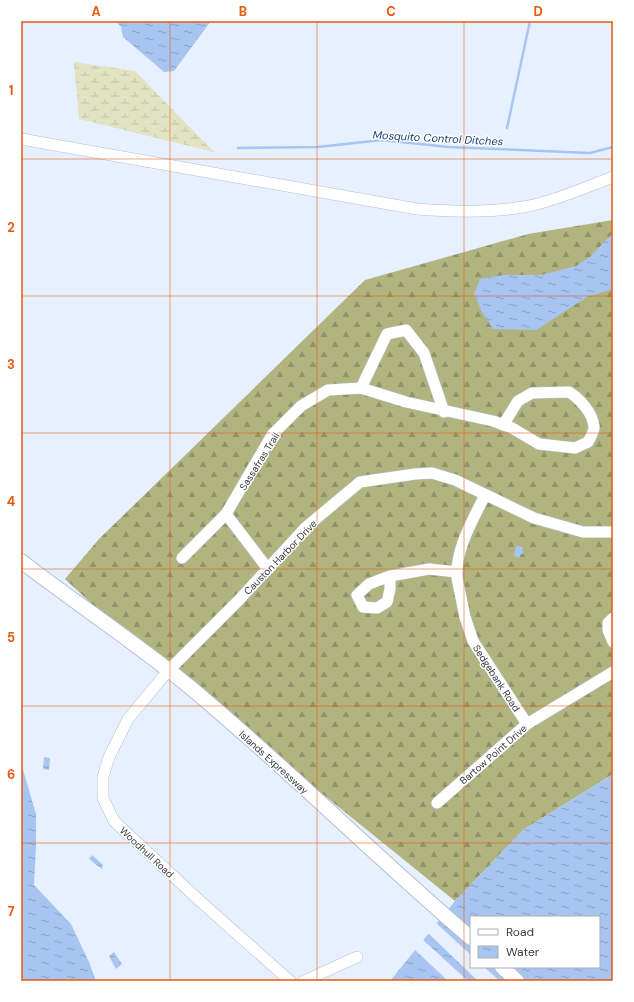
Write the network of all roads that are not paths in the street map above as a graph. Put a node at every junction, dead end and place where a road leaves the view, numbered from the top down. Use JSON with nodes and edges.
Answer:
{"nodes":[{"id":1,"x":21,"y":139,"type":"edge"},
{"id":2,"x":613,"y":177,"type":"edge"},
{"id":3,"x":361,"y":388,"type":"junction"},
{"id":4,"x":444,"y":412,"type":"junction"},
{"id":5,"x":503,"y":425,"type":"junction"},
{"id":6,"x":485,"y":495,"type":"junction"},
{"id":7,"x":226,"y":514,"type":"junction"},
{"id":8,"x":613,"y":532,"type":"edge"},
{"id":9,"x":182,"y":558,"type":"dead end"},
{"id":10,"x":21,"y":561,"type":"edge"},
{"id":11,"x":268,"y":569,"type":"junction"},
{"id":12,"x":457,"y":572,"type":"junction"},
{"id":13,"x":21,"y":573,"type":"edge"},
{"id":14,"x":390,"y":576,"type":"dead end"},
{"id":15,"x":68,"y":597,"type":"junction"},
{"id":16,"x":613,"y":618,"type":"edge"},
{"id":17,"x":613,"y":642,"type":"edge"},
{"id":18,"x":168,"y":671,"type":"junction"},
{"id":19,"x":613,"y":672,"type":"edge"},
{"id":20,"x":527,"y":724,"type":"junction"},
{"id":21,"x":437,"y":803,"type":"dead end"},
{"id":22,"x":470,"y":937,"type":"edge"},
{"id":23,"x":356,"y":958,"type":"dead end"},
{"id":24,"x":503,"y":968,"type":"edge"},
{"id":25,"x":290,"y":981,"type":"edge"},
{"id":26,"x":304,"y":981,"type":"edge"},
{"id":27,"x":517,"y":981,"type":"edge"}],
"edges":[{"from":1,"to":2,"type":"street"},
{"from":3,"to":4,"type":"street","name":"Sassafras Trail"},
{"from":3,"to":4,"type":"street"},
{"from":3,"to":7,"type":"street","name":"Sassafras Trail"},
{"from":4,"to":5,"type":"street","name":"Sassafras Trail"},
{"from":5,"to":5,"type":"street","name":"Sassafras Trail"},
{"from":6,"to":8,"type":"street","name":"Causton Harbor Drive"},
{"from":6,"to":11,"type":"street","name":"Causton Harbor Drive"},
{"from":6,"to":12,"type":"street","name":"Sedgebank Road"},
{"from":7,"to":9,"type":"street","name":"Sassafras Trail"},
{"from":7,"to":11,"type":"street"},
{"from":10,"to":15,"type":"main road","name":"Islands Expressway"},
{"from":11,"to":18,"type":"street","name":"Causton Harbor Drive"},
{"from":12,"to":14,"type":"street"},
{"from":12,"to":20,"type":"street","name":"Sedgebank Road"},
{"from":13,"to":15,"type":"main road","name":"Islands Expressway"},
{"from":15,"to":18,"type":"main road","name":"Islands Expressway"},
{"from":16,"to":17,"type":"street"},
{"from":18,"to":22,"type":"main road","name":"Islands Expressway"},
{"from":18,"to":25,"type":"street","name":"Woodhull Road"},
{"from":19,"to":20,"type":"street","name":"Bartow Point Drive"},
{"from":20,"to":21,"type":"street","name":"Bartow Point Drive"},
{"from":23,"to":26,"type":"street"},
{"from":24,"to":27,"type":"main road"}]}
